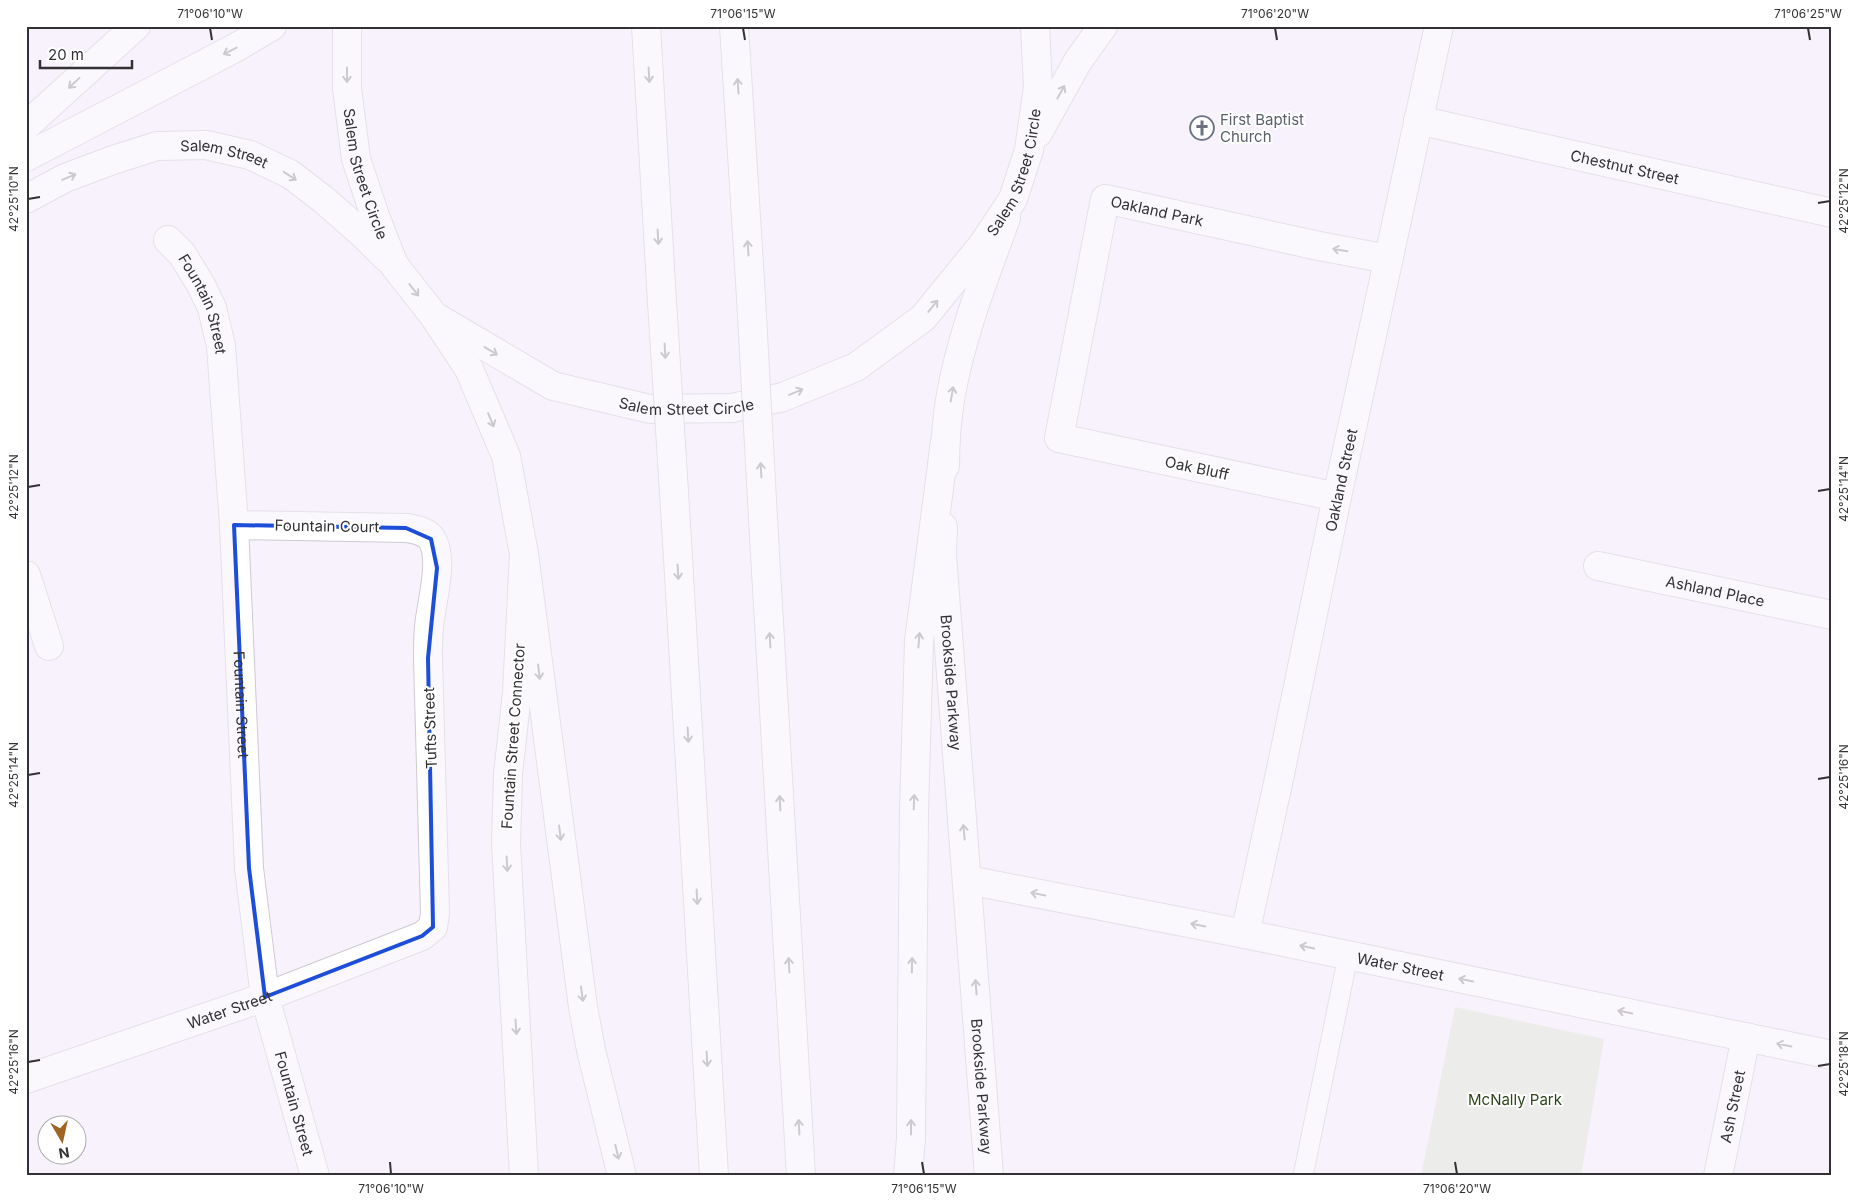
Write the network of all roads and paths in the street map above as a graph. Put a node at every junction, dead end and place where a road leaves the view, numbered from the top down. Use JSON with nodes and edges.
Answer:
{"nodes":[{"id":1,"x":136,"y":26,"type":"edge"},
{"id":2,"x":272,"y":26,"type":"edge"},
{"id":3,"x":347,"y":26,"type":"edge"},
{"id":4,"x":646,"y":26,"type":"edge"},
{"id":5,"x":734,"y":26,"type":"edge"},
{"id":6,"x":1035,"y":26,"type":"edge"},
{"id":7,"x":1103,"y":26,"type":"edge"},
{"id":8,"x":1438,"y":26,"type":"edge"},
{"id":9,"x":1418,"y":120,"type":"junction"},
{"id":10,"x":26,"y":126,"type":"edge"},
{"id":11,"x":1029,"y":150,"type":"junction"},
{"id":12,"x":26,"y":157,"type":"edge"},
{"id":13,"x":26,"y":199,"type":"edge"},
{"id":14,"x":1013,"y":199,"type":"junction"},
{"id":15,"x":1832,"y":213,"type":"edge"},
{"id":16,"x":168,"y":240,"type":"dead end"},
{"id":17,"x":1388,"y":259,"type":"junction"},
{"id":18,"x":394,"y":265,"type":"junction"},
{"id":19,"x":434,"y":316,"type":"junction"},
{"id":20,"x":1059,"y":437,"type":"joint"},
{"id":21,"x":945,"y":442,"type":"junction"},
{"id":22,"x":1337,"y":497,"type":"junction"},
{"id":23,"x":234,"y":525,"type":"junction"},
{"id":24,"x":419,"y":531,"type":"joint"},
{"id":25,"x":524,"y":554,"type":"junction"},
{"id":26,"x":1598,"y":566,"type":"dead end"},
{"id":27,"x":26,"y":575,"type":"edge"},
{"id":28,"x":1832,"y":616,"type":"edge"},
{"id":29,"x":49,"y":646,"type":"dead end"},
{"id":30,"x":968,"y":880,"type":"junction"},
{"id":31,"x":429,"y":931,"type":"joint"},
{"id":32,"x":1246,"y":934,"type":"junction"},
{"id":33,"x":1348,"y":956,"type":"junction"},
{"id":34,"x":265,"y":997,"type":"junction"},
{"id":35,"x":1746,"y":1037,"type":"junction"},
{"id":36,"x":1832,"y":1055,"type":"edge"},
{"id":37,"x":26,"y":1079,"type":"edge"},
{"id":38,"x":315,"y":1176,"type":"edge"},
{"id":39,"x":524,"y":1176,"type":"edge"},
{"id":40,"x":622,"y":1176,"type":"edge"},
{"id":41,"x":714,"y":1176,"type":"edge"},
{"id":42,"x":801,"y":1176,"type":"edge"},
{"id":43,"x":908,"y":1176,"type":"edge"},
{"id":44,"x":989,"y":1176,"type":"edge"},
{"id":45,"x":1303,"y":1176,"type":"edge"},
{"id":46,"x":1718,"y":1176,"type":"edge"}],
"edges":[{"from":1,"to":10,"type":"main road","one_way":true},
{"from":2,"to":12,"type":"main road","one_way":true},
{"from":3,"to":18,"type":"main road","name":"Salem Street Circle","one_way":true},
{"from":4,"to":41,"type":"main road","one_way":true,"bridge":true},
{"from":42,"to":5,"type":"main road","one_way":true,"bridge":true},
{"from":6,"to":11,"type":"main road","name":"Salem Street Circle"},
{"from":11,"to":7,"type":"main road","one_way":true},
{"from":8,"to":9,"type":"main road","name":"Oakland Street"},
{"from":9,"to":15,"type":"main road","name":"Chestnut Street"},
{"from":9,"to":17,"type":"main road","name":"Oakland Street"},
{"from":11,"to":14,"type":"main road","name":"Salem Street Circle"},
{"from":13,"to":18,"type":"main road","name":"Salem Street","one_way":true},
{"from":19,"to":14,"type":"main road","name":"Salem Street Circle","one_way":true},
{"from":21,"to":14,"type":"main road","name":"Brookside Parkway","one_way":true},
{"from":16,"to":23,"type":"main road","name":"Fountain Street"},
{"from":17,"to":20,"type":"main road","name":"Oakland Park","one_way":true},
{"from":17,"to":22,"type":"main road","name":"Oakland Street"},
{"from":18,"to":19,"type":"main road","name":"Salem Street Circle","one_way":true},
{"from":19,"to":25,"type":"main road","name":"Fountain Street Connector","one_way":true},
{"from":20,"to":22,"type":"main road","name":"Oak Bluff"},
{"from":30,"to":21,"type":"main road","name":"Brookside Parkway","one_way":true},
{"from":43,"to":21,"type":"main road","one_way":true},
{"from":22,"to":32,"type":"main road","name":"Oakland Street"},
{"from":23,"to":24,"type":"main road","name":"Fountain Court"},
{"from":23,"to":34,"type":"main road","name":"Fountain Street"},
{"from":24,"to":31,"type":"main road","name":"Tufts Street"},
{"from":25,"to":39,"type":"main road","name":"Fountain Street Connector","one_way":true},
{"from":25,"to":40,"type":"main road","one_way":true},
{"from":26,"to":28,"type":"main road","name":"Ashland Place"},
{"from":27,"to":29,"type":"main road"},
{"from":32,"to":30,"type":"main road","name":"Water Street","one_way":true},
{"from":44,"to":30,"type":"main road","name":"Brookside Parkway","one_way":true},
{"from":31,"to":34,"type":"main road","name":"Water Street"},
{"from":33,"to":32,"type":"main road","name":"Water Street","one_way":true},
{"from":35,"to":33,"type":"main road","name":"Water Street","one_way":true},
{"from":33,"to":45,"type":"lane"},
{"from":34,"to":37,"type":"main road","name":"Water Street"},
{"from":34,"to":38,"type":"main road","name":"Fountain Street"},
{"from":36,"to":35,"type":"main road","name":"Water Street","one_way":true},
{"from":35,"to":46,"type":"main road","name":"Ash Street"}]}
